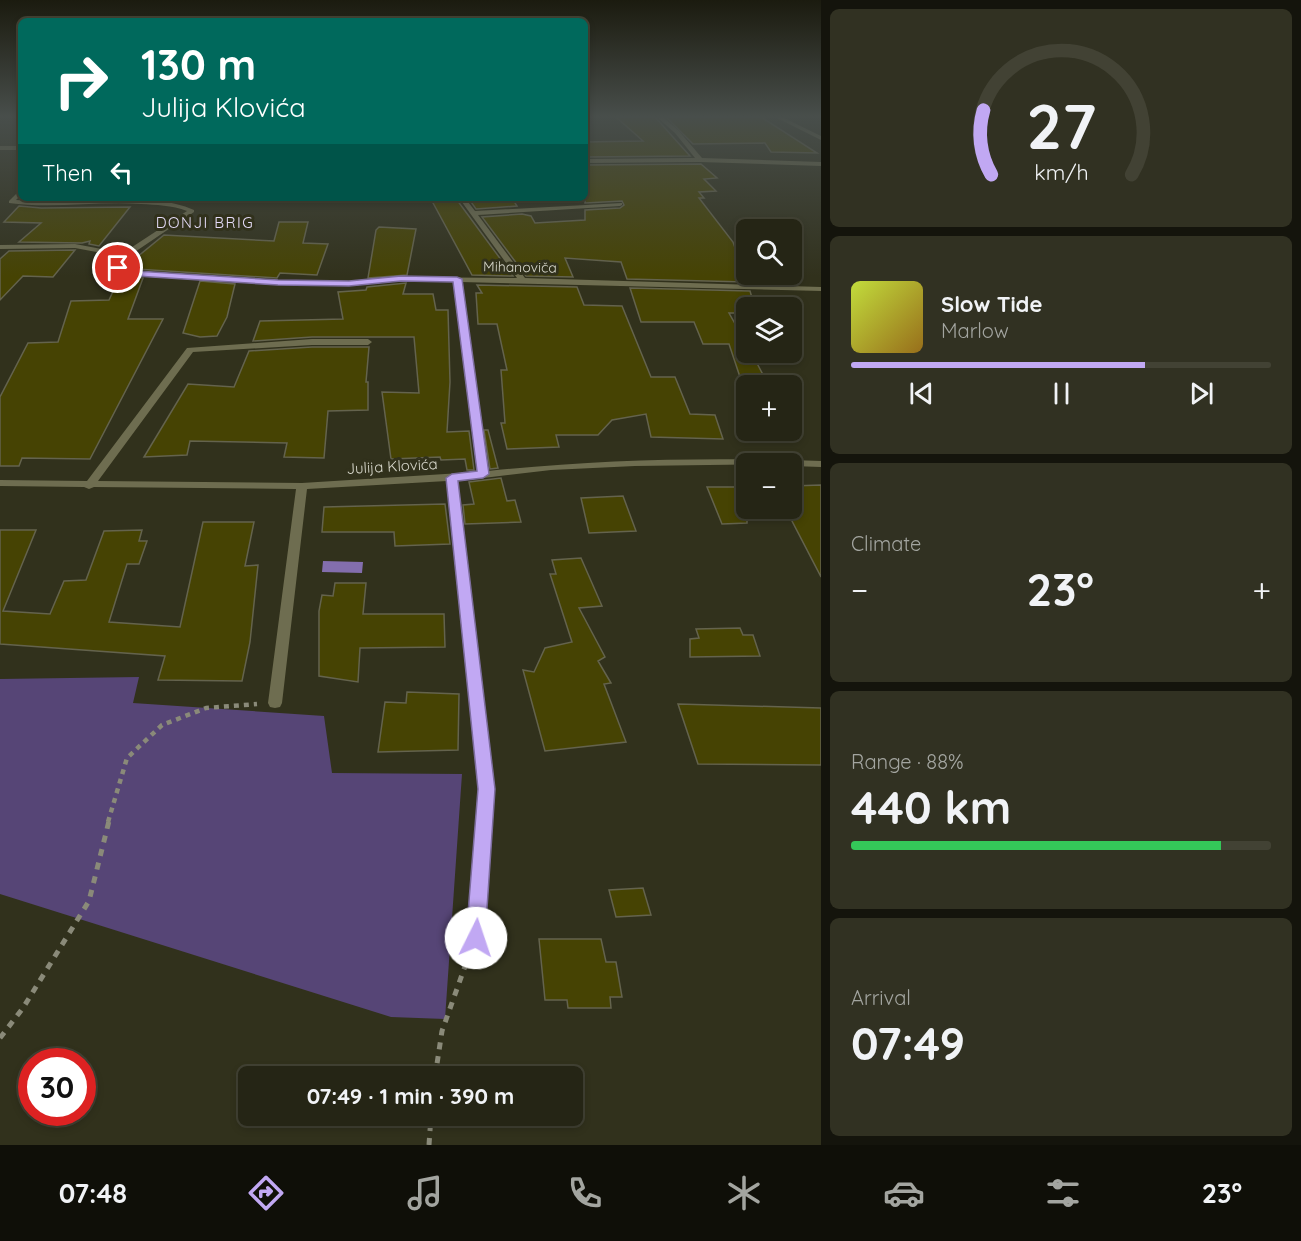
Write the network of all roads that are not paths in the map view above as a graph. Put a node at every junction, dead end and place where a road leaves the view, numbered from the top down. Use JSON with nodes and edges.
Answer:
{"nodes":[{"id":1,"x":18,"y":195,"type":"edge"},
{"id":2,"x":464,"y":201,"type":"edge"},
{"id":3,"x":620,"y":204,"type":"dead end"},
{"id":4,"x":473,"y":213,"type":"junction"},
{"id":5,"x":0,"y":247,"type":"edge"},
{"id":6,"x":123,"y":255,"type":"junction"},
{"id":7,"x":457,"y":279,"type":"junction"},
{"id":8,"x":523,"y":280,"type":"junction"},
{"id":9,"x":821,"y":289,"type":"edge"},
{"id":10,"x":368,"y":342,"type":"dead end"},
{"id":11,"x":821,"y":464,"type":"edge"},
{"id":12,"x":483,"y":474,"type":"junction"},
{"id":13,"x":452,"y":478,"type":"junction"},
{"id":14,"x":0,"y":483,"type":"edge"},
{"id":15,"x":89,"y":486,"type":"junction"},
{"id":16,"x":302,"y":486,"type":"junction"},
{"id":17,"x":275,"y":703,"type":"road end"},
{"id":18,"x":476,"y":938,"type":"road end"}],
"edges":[{"from":1,"to":6,"type":"street"},
{"from":2,"to":4,"type":"street"},
{"from":3,"to":4,"type":"street"},
{"from":4,"to":8,"type":"street"},
{"from":5,"to":6,"type":"street"},
{"from":6,"to":7,"type":"street","name":"Mihanoviča"},
{"from":7,"to":8,"type":"street","name":"Mihanoviča"},
{"from":7,"to":12,"type":"street"},
{"from":8,"to":9,"type":"street","name":"Mihanoviča"},
{"from":10,"to":15,"type":"street"},
{"from":11,"to":12,"type":"street","name":"Julija Klovića"},
{"from":12,"to":13,"type":"street","name":"Julija Klovića"},
{"from":13,"to":16,"type":"street","name":"Julija Klovića"},
{"from":13,"to":18,"type":"street"},
{"from":14,"to":15,"type":"street","name":"Julija Klovića"},
{"from":15,"to":16,"type":"street","name":"Julija Klovića"},
{"from":16,"to":17,"type":"street"}]}
